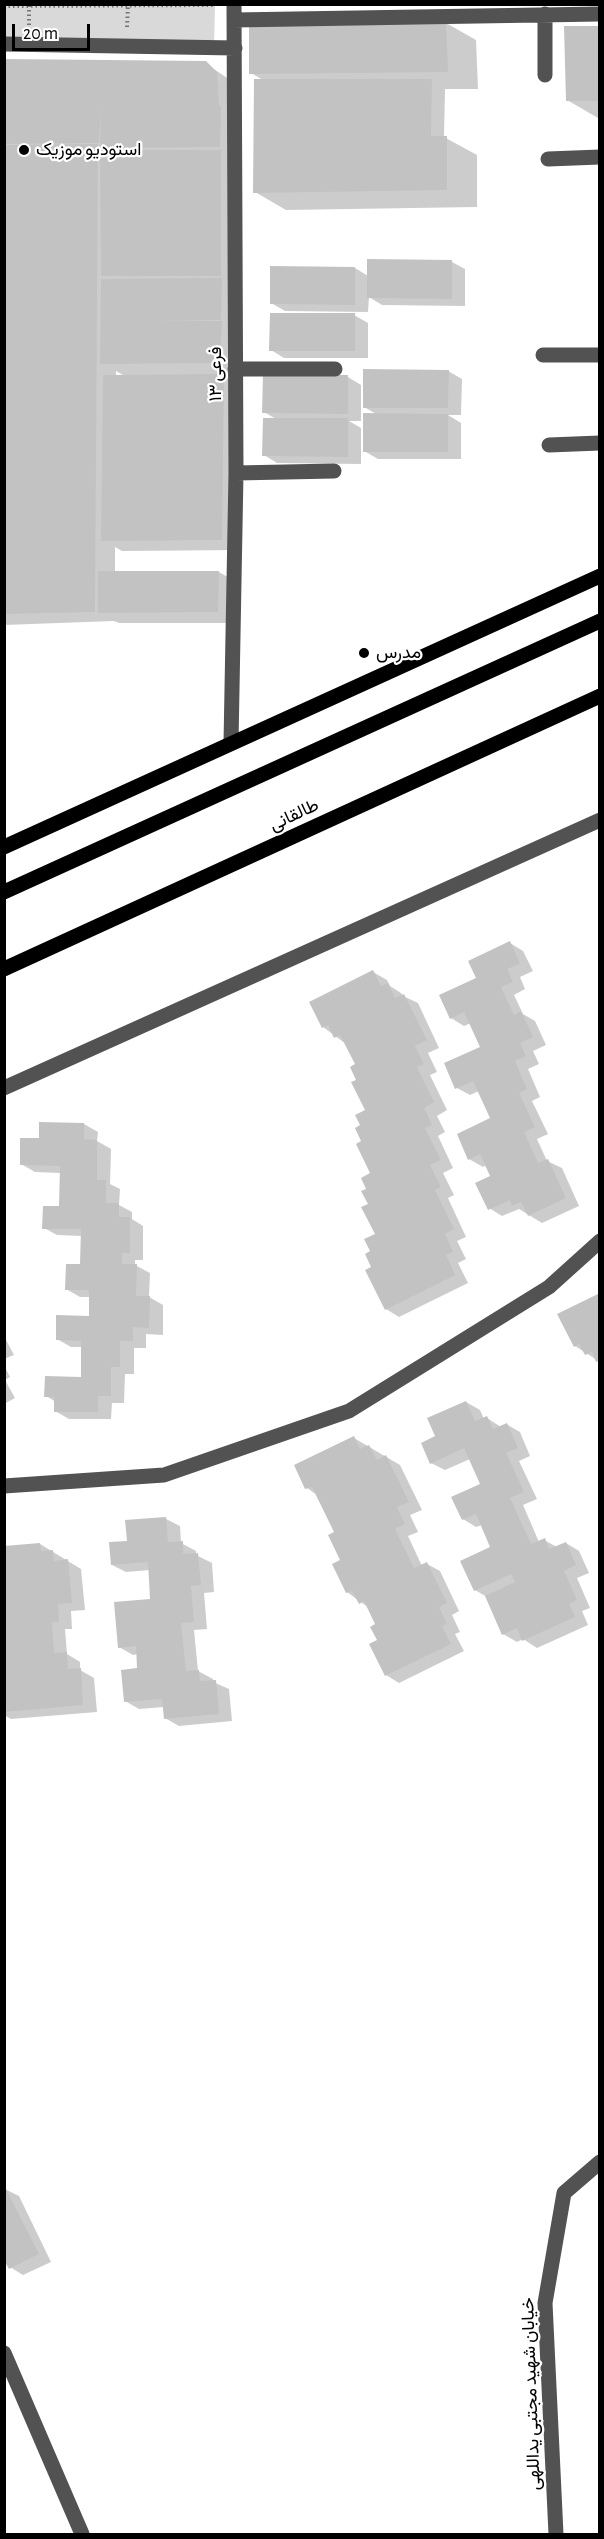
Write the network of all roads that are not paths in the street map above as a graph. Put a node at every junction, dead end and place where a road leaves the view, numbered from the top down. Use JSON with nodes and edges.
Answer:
{"nodes":[{"id":1,"x":454,"y":10,"type":"edge"},
{"id":2,"x":234,"y":12,"type":"edge"},
{"id":3,"x":545,"y":14,"type":"junction"},
{"id":4,"x":600,"y":14,"type":"edge"},
{"id":5,"x":4,"y":44,"type":"edge"},
{"id":6,"x":235,"y":48,"type":"junction"},
{"id":7,"x":545,"y":75,"type":"dead end"},
{"id":8,"x":600,"y":157,"type":"edge"},
{"id":9,"x":548,"y":159,"type":"dead end"},
{"id":10,"x":543,"y":355,"type":"dead end"},
{"id":11,"x":600,"y":355,"type":"edge"},
{"id":12,"x":235,"y":369,"type":"junction"},
{"id":13,"x":335,"y":369,"type":"dead end"},
{"id":14,"x":600,"y":443,"type":"edge"},
{"id":15,"x":549,"y":445,"type":"dead end"},
{"id":16,"x":334,"y":471,"type":"dead end"},
{"id":17,"x":236,"y":472,"type":"junction"},
{"id":18,"x":600,"y":576,"type":"edge"},
{"id":19,"x":600,"y":621,"type":"edge"},
{"id":20,"x":600,"y":696,"type":"edge"},
{"id":21,"x":231,"y":744,"type":"junction"},
{"id":22,"x":600,"y":820,"type":"edge"},
{"id":23,"x":4,"y":847,"type":"edge"},
{"id":24,"x":4,"y":892,"type":"edge"},
{"id":25,"x":4,"y":969,"type":"edge"},
{"id":26,"x":4,"y":1088,"type":"edge"},
{"id":27,"x":600,"y":1241,"type":"edge"},
{"id":28,"x":4,"y":1486,"type":"edge"},
{"id":29,"x":600,"y":2162,"type":"edge"},
{"id":30,"x":4,"y":2353,"type":"edge"},
{"id":31,"x":82,"y":2535,"type":"edge"},
{"id":32,"x":556,"y":2535,"type":"edge"}],
"edges":[{"from":1,"to":2,"type":"street"},
{"from":1,"to":3,"type":"street"},
{"from":2,"to":6,"type":"street","name":"فرعی ۱۳"},
{"from":3,"to":4,"type":"street"},
{"from":3,"to":7,"type":"street"},
{"from":5,"to":6,"type":"street"},
{"from":6,"to":12,"type":"street","name":"فرعی ۱۳"},
{"from":8,"to":9,"type":"street"},
{"from":10,"to":11,"type":"street"},
{"from":12,"to":13,"type":"street"},
{"from":12,"to":17,"type":"street","name":"فرعی ۱۳"},
{"from":14,"to":15,"type":"street"},
{"from":16,"to":17,"type":"street"},
{"from":17,"to":21,"type":"street","name":"فرعی ۱۳"},
{"from":18,"to":21,"type":"main road"},
{"from":19,"to":24,"type":"main road"},
{"from":20,"to":25,"type":"main road","name":"طالقانی"},
{"from":21,"to":23,"type":"main road"},
{"from":22,"to":26,"type":"street"},
{"from":27,"to":28,"type":"street"},
{"from":29,"to":32,"type":"street","name":"خیابان شهید مجتبی یداللهی"},
{"from":30,"to":31,"type":"street"}]}
